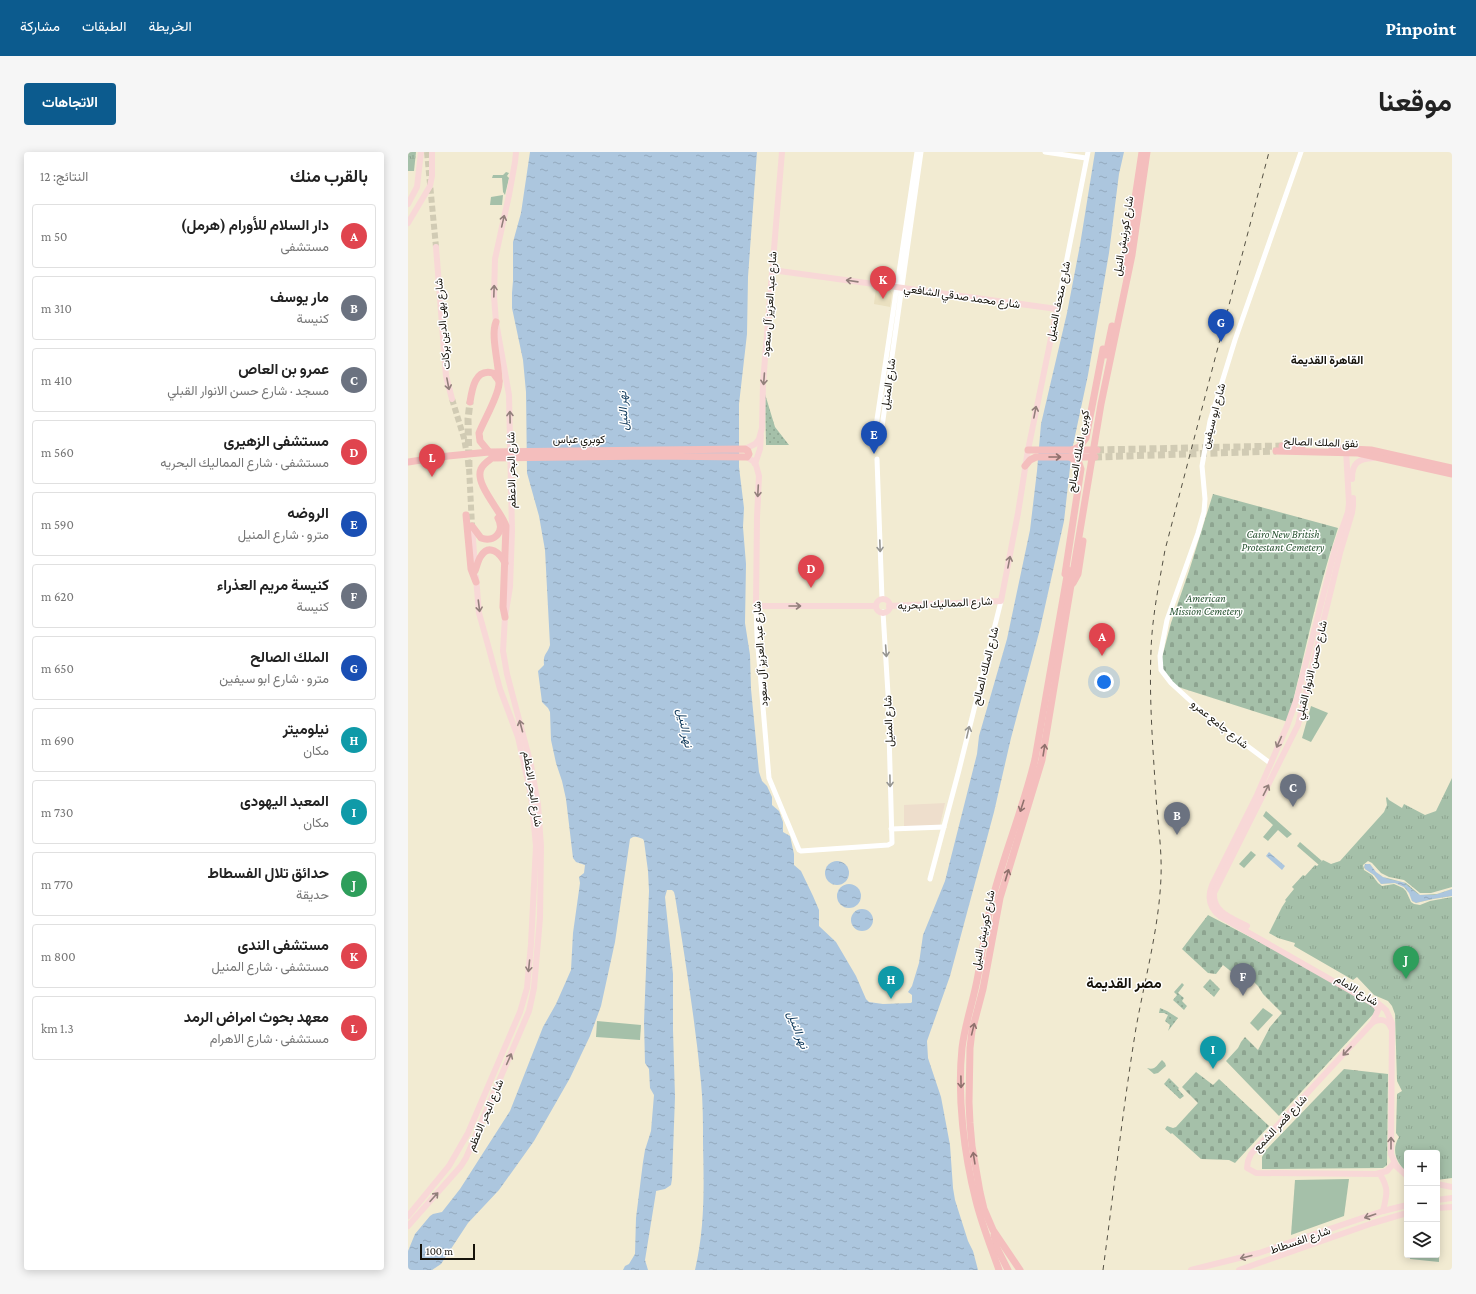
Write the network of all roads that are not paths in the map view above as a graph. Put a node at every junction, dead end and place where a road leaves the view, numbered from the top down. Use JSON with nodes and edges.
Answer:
{"nodes":[{"id":1,"x":421,"y":152,"type":"edge"},
{"id":2,"x":432,"y":152,"type":"edge"},
{"id":3,"x":516,"y":152,"type":"edge"},
{"id":4,"x":782,"y":152,"type":"edge"},
{"id":5,"x":1045,"y":152,"type":"edge"},
{"id":6,"x":1088,"y":152,"type":"edge"},
{"id":7,"x":1142,"y":152,"type":"edge"},
{"id":8,"x":1147,"y":152,"type":"edge"},
{"id":9,"x":1301,"y":152,"type":"edge"},
{"id":10,"x":919,"y":153,"type":"edge"},
{"id":11,"x":1086,"y":158,"type":"junction"},
{"id":12,"x":421,"y":161,"type":"junction"},
{"id":13,"x":432,"y":162,"type":"junction"},
{"id":14,"x":415,"y":193,"type":"junction"},
{"id":15,"x":424,"y":198,"type":"junction"},
{"id":16,"x":408,"y":204,"type":"edge"},
{"id":17,"x":408,"y":223,"type":"edge"},
{"id":18,"x":436,"y":248,"type":"tunnel mouth"},
{"id":19,"x":772,"y":270,"type":"junction"},
{"id":20,"x":899,"y":288,"type":"junction"},
{"id":21,"x":1057,"y":309,"type":"junction"},
{"id":22,"x":1115,"y":320,"type":"junction"},
{"id":23,"x":496,"y":322,"type":"junction"},
{"id":24,"x":499,"y":381,"type":"junction"},
{"id":25,"x":452,"y":399,"type":"tunnel mouth"},
{"id":26,"x":470,"y":402,"type":"tunnel mouth"},
{"id":27,"x":1088,"y":424,"type":"junction"},
{"id":28,"x":1101,"y":426,"type":"junction"},
{"id":29,"x":761,"y":434,"type":"junction"},
{"id":30,"x":1282,"y":446,"type":"tunnel mouth"},
{"id":31,"x":1346,"y":450,"type":"junction"},
{"id":32,"x":1276,"y":451,"type":"tunnel mouth"},
{"id":33,"x":1076,"y":452,"type":"junction"},
{"id":34,"x":1366,"y":452,"type":"junction"},
{"id":35,"x":743,"y":453,"type":"junction"},
{"id":36,"x":1035,"y":453,"type":"junction"},
{"id":37,"x":1096,"y":454,"type":"junction"},
{"id":38,"x":491,"y":455,"type":"junction"},
{"id":39,"x":1379,"y":457,"type":"junction"},
{"id":40,"x":876,"y":458,"type":"dead end"},
{"id":41,"x":408,"y":462,"type":"edge"},
{"id":42,"x":755,"y":464,"type":"junction"},
{"id":43,"x":1025,"y":466,"type":"joint"},
{"id":44,"x":1452,"y":468,"type":"edge"},
{"id":45,"x":1452,"y":474,"type":"edge"},
{"id":46,"x":1079,"y":480,"type":"junction"},
{"id":47,"x":1091,"y":482,"type":"junction"},
{"id":48,"x":487,"y":494,"type":"junction"},
{"id":49,"x":466,"y":516,"type":"dead end"},
{"id":50,"x":472,"y":526,"type":"joint"},
{"id":51,"x":505,"y":563,"type":"junction"},
{"id":52,"x":475,"y":571,"type":"junction"},
{"id":53,"x":476,"y":582,"type":"junction"},
{"id":54,"x":1067,"y":590,"type":"junction"},
{"id":55,"x":882,"y":599,"type":"junction"},
{"id":56,"x":1001,"y":600,"type":"junction"},
{"id":57,"x":756,"y":606,"type":"junction"},
{"id":58,"x":876,"y":606,"type":"junction"},
{"id":59,"x":890,"y":606,"type":"junction"},
{"id":60,"x":883,"y":612,"type":"junction"},
{"id":61,"x":505,"y":617,"type":"junction"},
{"id":62,"x":1171,"y":683,"type":"joint"},
{"id":63,"x":510,"y":686,"type":"junction"},
{"id":64,"x":500,"y":689,"type":"junction"},
{"id":65,"x":1287,"y":726,"type":"junction"},
{"id":66,"x":1296,"y":730,"type":"junction"},
{"id":67,"x":1270,"y":763,"type":"junction"},
{"id":68,"x":1254,"y":808,"type":"junction"},
{"id":69,"x":944,"y":827,"type":"junction"},
{"id":70,"x":891,"y":830,"type":"junction"},
{"id":71,"x":930,"y":879,"type":"dead end"},
{"id":72,"x":1214,"y":886,"type":"joint"},
{"id":73,"x":1380,"y":1008,"type":"junction"},
{"id":74,"x":1373,"y":1022,"type":"junction"},
{"id":75,"x":1392,"y":1029,"type":"junction"},
{"id":76,"x":455,"y":1156,"type":"junction"},
{"id":77,"x":466,"y":1158,"type":"junction"},
{"id":78,"x":1394,"y":1162,"type":"junction"},
{"id":79,"x":1380,"y":1174,"type":"junction"},
{"id":80,"x":1404,"y":1174,"type":"edge"},
{"id":81,"x":1440,"y":1185,"type":"edge"},
{"id":82,"x":1452,"y":1187,"type":"edge"},
{"id":83,"x":1452,"y":1198,"type":"edge"},
{"id":84,"x":1440,"y":1200,"type":"edge"},
{"id":85,"x":1404,"y":1206,"type":"edge"},
{"id":86,"x":1452,"y":1207,"type":"edge"},
{"id":87,"x":1440,"y":1208,"type":"edge"},
{"id":88,"x":1383,"y":1211,"type":"junction"},
{"id":89,"x":1404,"y":1214,"type":"edge"},
{"id":90,"x":408,"y":1216,"type":"edge"},
{"id":91,"x":408,"y":1226,"type":"edge"},
{"id":92,"x":993,"y":1230,"type":"junction"},
{"id":93,"x":1222,"y":1262,"type":"junction"},
{"id":94,"x":999,"y":1270,"type":"edge"},
{"id":95,"x":1008,"y":1270,"type":"edge"},
{"id":96,"x":1020,"y":1270,"type":"edge"},
{"id":97,"x":1191,"y":1270,"type":"edge"},
{"id":98,"x":1212,"y":1270,"type":"edge"},
{"id":99,"x":1240,"y":1270,"type":"edge"}],
"edges":[{"from":1,"to":12,"type":"main road"},
{"from":2,"to":13,"type":"main road"},
{"from":23,"to":3,"type":"main road","name":"شارع البحر الاعظم","one_way":true},
{"from":4,"to":19,"type":"main road","name":"شارع عبد العزيز آل سعود"},
{"from":5,"to":11,"type":"street"},
{"from":6,"to":11,"type":"street","name":"شارع متحف المنيل"},
{"from":7,"to":22,"type":"highway","name":"شارع كورنيش النيل"},
{"from":8,"to":22,"type":"highway","name":"شارع كورنيش النيل"},
{"from":9,"to":62,"type":"street","name":"شارع ابو سيفين"},
{"from":10,"to":20,"type":"street","name":"شارع المنيل"},
{"from":11,"to":21,"type":"street","name":"شارع متحف المنيل"},
{"from":12,"to":13,"type":"main road"},
{"from":12,"to":14,"type":"main road"},
{"from":13,"to":15,"type":"main road"},
{"from":14,"to":15,"type":"main road"},
{"from":14,"to":16,"type":"main road"},
{"from":15,"to":17,"type":"main road"},
{"from":18,"to":25,"type":"main road","name":"شارع بهى الدين بركات","one_way":true},
{"from":20,"to":19,"type":"main road","name":"شارع محمد صدقي الشافعي","one_way":true},
{"from":19,"to":29,"type":"main road","name":"شارع عبد العزيز آل سعود","one_way":true},
{"from":20,"to":20,"type":"street","name":"شارع المنيل"},
{"from":20,"to":21,"type":"main road","name":"شارع محمد صدقي الشافعي"},
{"from":36,"to":21,"type":"main road","name":"شارع متحف المنيل","one_way":true},
{"from":22,"to":27,"type":"highway"},
{"from":22,"to":28,"type":"highway"},
{"from":22,"to":54,"type":"highway","name":"كوبرى الملك الصالح"},
{"from":23,"to":24,"type":"highway"},
{"from":61,"to":23,"type":"main road","name":"شارع البحر الاعظم","one_way":true},
{"from":24,"to":26,"type":"highway"},
{"from":24,"to":38,"type":"highway"},
{"from":27,"to":28,"type":"highway"},
{"from":27,"to":33,"type":"highway"},
{"from":28,"to":37,"type":"highway"},
{"from":29,"to":35,"type":"main road"},
{"from":29,"to":42,"type":"main road","name":"شارع عبد العزيز آل سعود"},
{"from":30,"to":31,"type":"highway","name":"نفق الملك الصالح"},
{"from":31,"to":32,"type":"highway","name":"نفق الملك الصالح"},
{"from":31,"to":34,"type":"highway","name":"نفق الملك الصالح"},
{"from":31,"to":65,"type":"main road","name":"شارع حسن الانوار القبلي"},
{"from":33,"to":36,"type":"highway"},
{"from":33,"to":37,"type":"highway"},
{"from":33,"to":37,"type":"highway"},
{"from":33,"to":46,"type":"highway"},
{"from":34,"to":39,"type":"highway"},
{"from":34,"to":44,"type":"highway"},
{"from":35,"to":38,"type":"highway","name":"كوبري عباس"},
{"from":35,"to":42,"type":"main road"},
{"from":36,"to":43,"type":"highway"},
{"from":37,"to":47,"type":"highway"},
{"from":38,"to":41,"type":"highway","name":"كوبري عباس"},
{"from":38,"to":48,"type":"highway"},
{"from":39,"to":45,"type":"highway"},
{"from":39,"to":66,"type":"main road","name":"شارع حسن الانوار القبلي"},
{"from":40,"to":55,"type":"street","one_way":true},
{"from":42,"to":57,"type":"main road","name":"شارع عبد العزيز آل سعود","one_way":true},
{"from":56,"to":43,"type":"main road","name":"شارع الملك الصالح","one_way":true},
{"from":46,"to":47,"type":"highway"},
{"from":46,"to":54,"type":"highway"},
{"from":47,"to":54,"type":"highway"},
{"from":48,"to":50,"type":"highway"},
{"from":48,"to":51,"type":"highway"},
{"from":49,"to":53,"type":"highway"},
{"from":50,"to":52,"type":"main road","name":"شارع البحر الاعظم"},
{"from":51,"to":52,"type":"highway"},
{"from":51,"to":61,"type":"highway"},
{"from":52,"to":53,"type":"main road","name":"شارع البحر الاعظم"},
{"from":53,"to":64,"type":"main road","name":"شارع البحر الاعظم","one_way":true},
{"from":92,"to":54,"type":"highway","name":"شارع كورنيش النيل","one_way":true},
{"from":54,"to":94,"type":"highway","name":"شارع كورنيش النيل","one_way":true},
{"from":55,"to":58,"type":"main road"},
{"from":55,"to":59,"type":"main road"},
{"from":56,"to":59,"type":"main road","name":"شارع المماليك البحريه"},
{"from":69,"to":56,"type":"street","name":"شارع الملك الصالح","one_way":true},
{"from":57,"to":58,"type":"main road","one_way":true},
{"from":57,"to":70,"type":"street","name":"شارع عبد العزيز آل سعود"},
{"from":58,"to":60,"type":"main road"},
{"from":59,"to":60,"type":"main road"},
{"from":60,"to":70,"type":"street","name":"شارع المنيل","one_way":true},
{"from":61,"to":63,"type":"main road","name":"شارع البحر الاعظم"},
{"from":62,"to":67,"type":"street","name":"شارع جامع عمرو"},
{"from":63,"to":64,"type":"main road"},
{"from":77,"to":63,"type":"main road","name":"شارع البحر الاعظم","one_way":true},
{"from":64,"to":76,"type":"main road","name":"شارع البحر الاعظم","one_way":true},
{"from":65,"to":66,"type":"main road"},
{"from":65,"to":67,"type":"main road","name":"شارع حسن الانوار القبلي","one_way":true},
{"from":68,"to":66,"type":"main road","name":"شارع حسن الانوار القبلي","one_way":true},
{"from":67,"to":68,"type":"main road","name":"شارع حسن الانوار القبلي"},
{"from":68,"to":72,"type":"main road","name":"شارع حسن الانوار القبلي"},
{"from":69,"to":70,"type":"street"},
{"from":69,"to":71,"type":"street","name":"شارع الملك الصالح"},
{"from":72,"to":73,"type":"main road","name":"شارع الامام"},
{"from":73,"to":74,"type":"main road","name":"شارع الامام"},
{"from":73,"to":75,"type":"main road","name":"شارع الامام"},
{"from":74,"to":75,"type":"main road"},
{"from":74,"to":79,"type":"main road","name":"شارع قصر الشمع","one_way":true},
{"from":78,"to":75,"type":"main road","name":"شارع الامام","one_way":true},
{"from":76,"to":77,"type":"main road"},
{"from":76,"to":90,"type":"main road","name":"شارع البحر الاعظم"},
{"from":91,"to":77,"type":"main road","name":"شارع البحر الاعظم","one_way":true},
{"from":78,"to":79,"type":"main road"},
{"from":78,"to":80,"type":"main road"},
{"from":79,"to":88,"type":"main road"},
{"from":81,"to":82,"type":"main road"},
{"from":83,"to":84,"type":"main road"},
{"from":85,"to":88,"type":"main road","name":"شارع الفسطاط"},
{"from":86,"to":87,"type":"main road"},
{"from":88,"to":93,"type":"main road","name":"شارع الفسطاط","one_way":true},
{"from":89,"to":99,"type":"main road","name":"شارع الفسطاط"},
{"from":92,"to":95,"type":"highway"},
{"from":92,"to":96,"type":"highway","name":"شارع كورنيش النيل"},
{"from":93,"to":97,"type":"main road","name":"شارع الفسطاط"},
{"from":93,"to":98,"type":"main road"}]}
